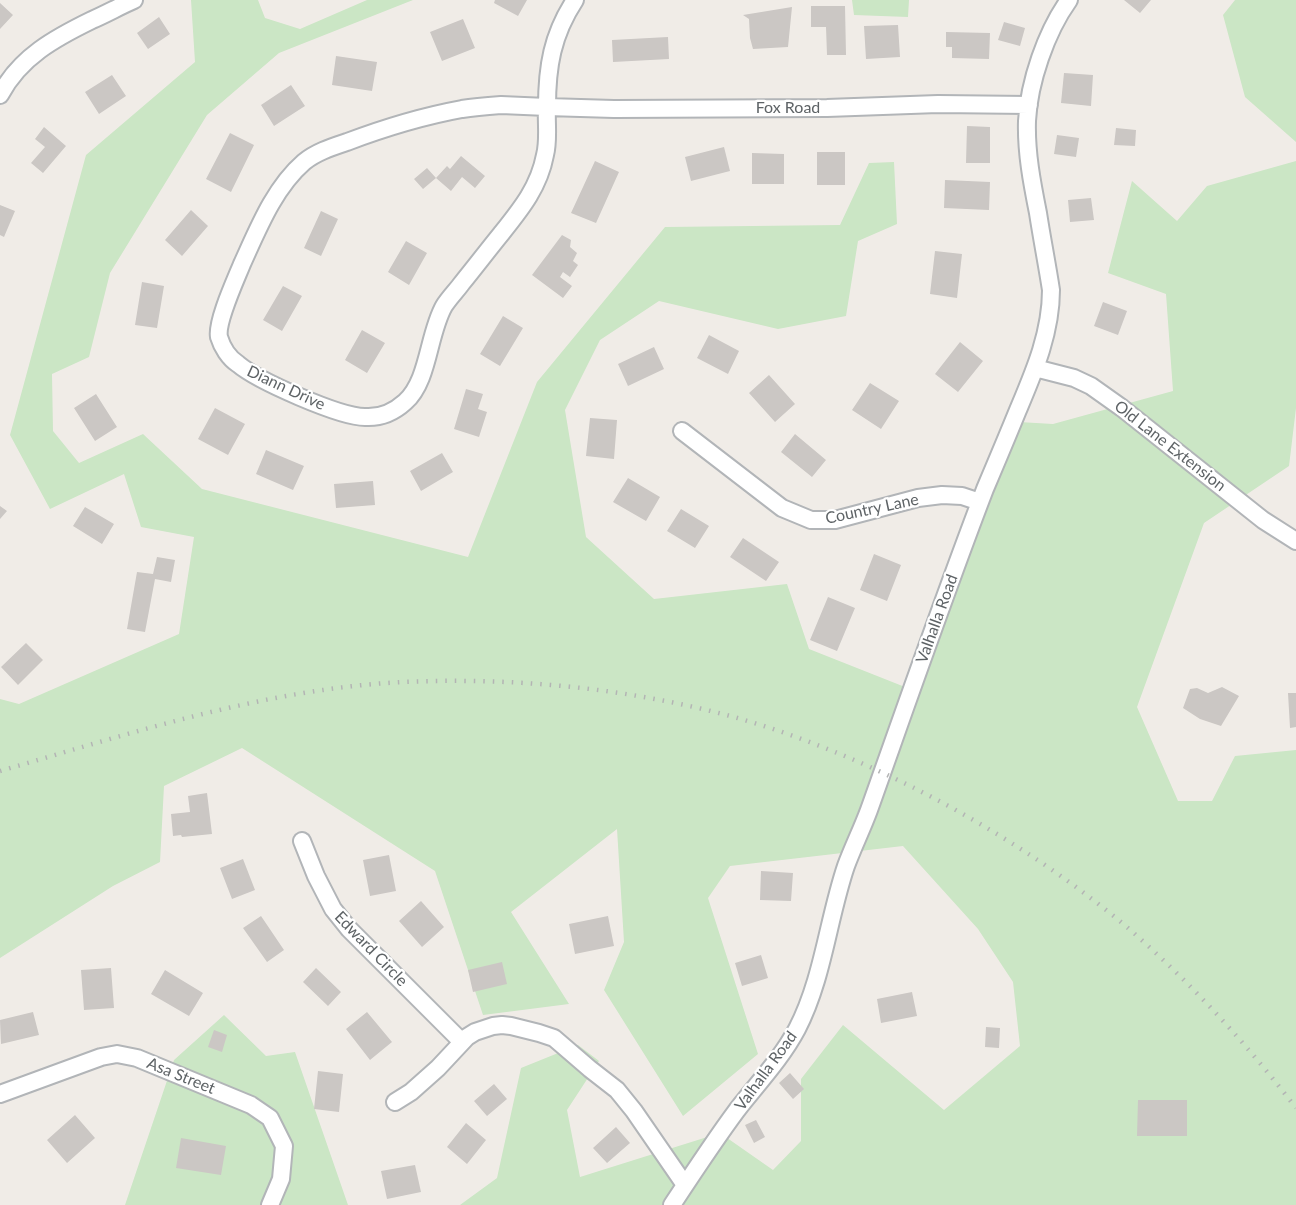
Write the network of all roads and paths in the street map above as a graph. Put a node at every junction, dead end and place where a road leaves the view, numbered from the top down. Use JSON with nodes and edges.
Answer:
{"nodes":[{"id":1,"x":134,"y":0,"type":"edge"},
{"id":2,"x":574,"y":0,"type":"edge"},
{"id":3,"x":1069,"y":0,"type":"edge"},
{"id":4,"x":0,"y":94,"type":"edge"},
{"id":5,"x":1029,"y":105,"type":"junction"},
{"id":6,"x":547,"y":107,"type":"junction"},
{"id":7,"x":1035,"y":368,"type":"junction"},
{"id":8,"x":682,"y":431,"type":"dead end"},
{"id":9,"x":980,"y":502,"type":"junction"},
{"id":10,"x":1296,"y":542,"type":"edge"},
{"id":11,"x":302,"y":841,"type":"dead end"},
{"id":12,"x":462,"y":1042,"type":"junction"},
{"id":13,"x":0,"y":1094,"type":"edge"},
{"id":14,"x":395,"y":1102,"type":"dead end"},
{"id":15,"x":685,"y":1185,"type":"junction"},
{"id":16,"x":270,"y":1205,"type":"edge"},
{"id":17,"x":672,"y":1205,"type":"edge"}],
"edges":[{"from":1,"to":4,"type":"street"},
{"from":2,"to":6,"type":"street","name":"Diann Drive"},
{"from":3,"to":5,"type":"street","name":"Valhalla Road"},
{"from":5,"to":6,"type":"street","name":"Fox Road"},
{"from":5,"to":7,"type":"street","name":"Valhalla Road"},
{"from":6,"to":6,"type":"street","name":"Diann Drive"},
{"from":7,"to":9,"type":"street","name":"Valhalla Road"},
{"from":7,"to":10,"type":"street","name":"Old Lane Extension"},
{"from":8,"to":9,"type":"street","name":"Country Lane"},
{"from":9,"to":15,"type":"street","name":"Valhalla Road"},
{"from":11,"to":12,"type":"street","name":"Edward Circle"},
{"from":12,"to":14,"type":"street"},
{"from":12,"to":15,"type":"street"},
{"from":13,"to":16,"type":"street","name":"Asa Street"},
{"from":15,"to":17,"type":"street","name":"Valhalla Road"}]}
